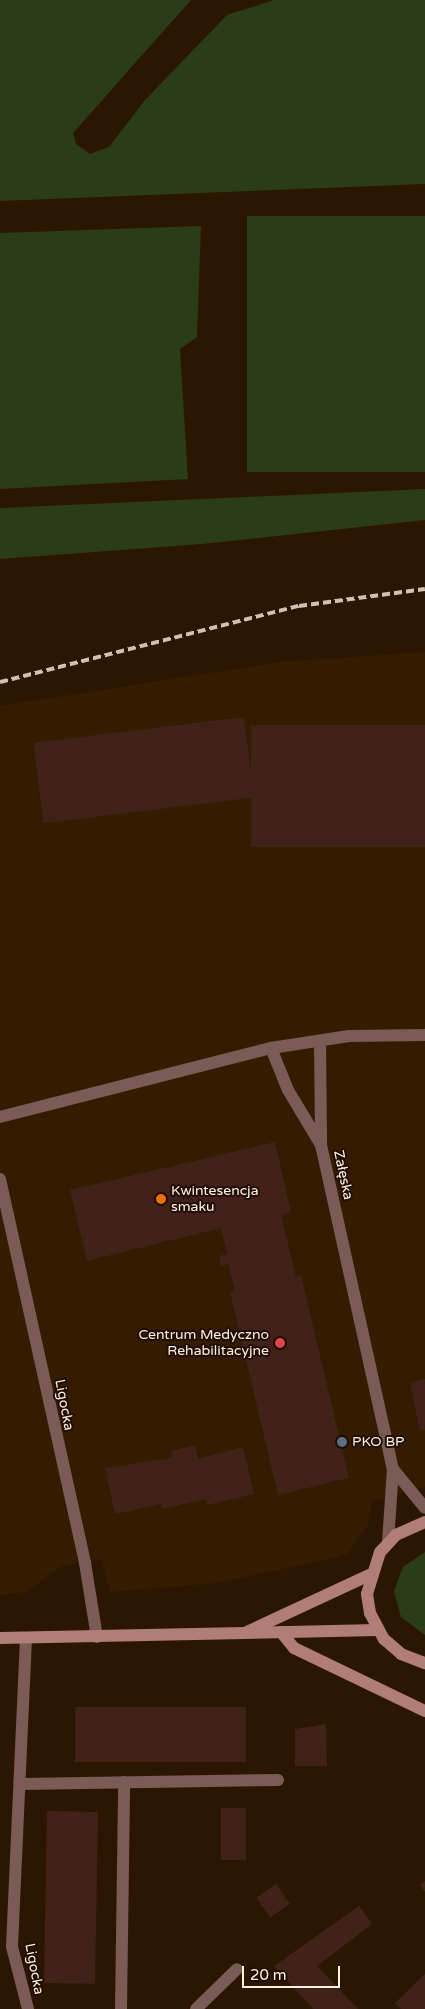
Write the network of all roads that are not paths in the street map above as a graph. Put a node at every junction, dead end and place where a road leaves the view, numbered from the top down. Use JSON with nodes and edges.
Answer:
{"nodes":[{"id":1,"x":425,"y":1035,"type":"edge"},
{"id":2,"x":320,"y":1041,"type":"junction"},
{"id":3,"x":271,"y":1048,"type":"junction"},
{"id":4,"x":0,"y":1116,"type":"edge"},
{"id":5,"x":321,"y":1146,"type":"junction"},
{"id":6,"x":0,"y":1179,"type":"edge"},
{"id":7,"x":6,"y":1231,"type":"edge"},
{"id":8,"x":393,"y":1469,"type":"junction"},
{"id":9,"x":425,"y":1508,"type":"edge"},
{"id":10,"x":425,"y":1522,"type":"edge"},
{"id":11,"x":388,"y":1542,"type":"junction"},
{"id":12,"x":369,"y":1575,"type":"junction"},
{"id":13,"x":378,"y":1630,"type":"junction"},
{"id":14,"x":280,"y":1632,"type":"junction"},
{"id":15,"x":243,"y":1635,"type":"junction"},
{"id":16,"x":97,"y":1637,"type":"junction"},
{"id":17,"x":0,"y":1638,"type":"edge"},
{"id":18,"x":26,"y":1638,"type":"junction"},
{"id":19,"x":425,"y":1663,"type":"edge"},
{"id":20,"x":425,"y":1711,"type":"edge"},
{"id":21,"x":278,"y":1780,"type":"dead end"},
{"id":22,"x":124,"y":1782,"type":"junction"},
{"id":23,"x":21,"y":1784,"type":"junction"},
{"id":24,"x":237,"y":1969,"type":"dead end"},
{"id":25,"x":28,"y":2009,"type":"edge"},
{"id":26,"x":121,"y":2009,"type":"edge"},
{"id":27,"x":196,"y":2009,"type":"edge"}],
"edges":[{"from":1,"to":2,"type":"street"},
{"from":2,"to":3,"type":"street"},
{"from":2,"to":5,"type":"street"},
{"from":3,"to":4,"type":"street"},
{"from":3,"to":5,"type":"street","name":"Załęska"},
{"from":5,"to":8,"type":"street","name":"Załęska"},
{"from":6,"to":7,"type":"street","name":"Ligocka"},
{"from":7,"to":16,"type":"street","name":"Ligocka"},
{"from":8,"to":9,"type":"street"},
{"from":8,"to":11,"type":"street"},
{"from":10,"to":11,"type":"street"},
{"from":11,"to":12,"type":"street"},
{"from":12,"to":13,"type":"street"},
{"from":12,"to":15,"type":"street"},
{"from":13,"to":14,"type":"street"},
{"from":13,"to":19,"type":"street"},
{"from":14,"to":15,"type":"street"},
{"from":14,"to":20,"type":"street"},
{"from":15,"to":16,"type":"street"},
{"from":16,"to":18,"type":"street"},
{"from":17,"to":18,"type":"street"},
{"from":18,"to":23,"type":"street","name":"Ligocka"},
{"from":21,"to":22,"type":"street"},
{"from":22,"to":23,"type":"street"},
{"from":22,"to":26,"type":"street"},
{"from":23,"to":25,"type":"street","name":"Ligocka"},
{"from":24,"to":27,"type":"street"}]}
